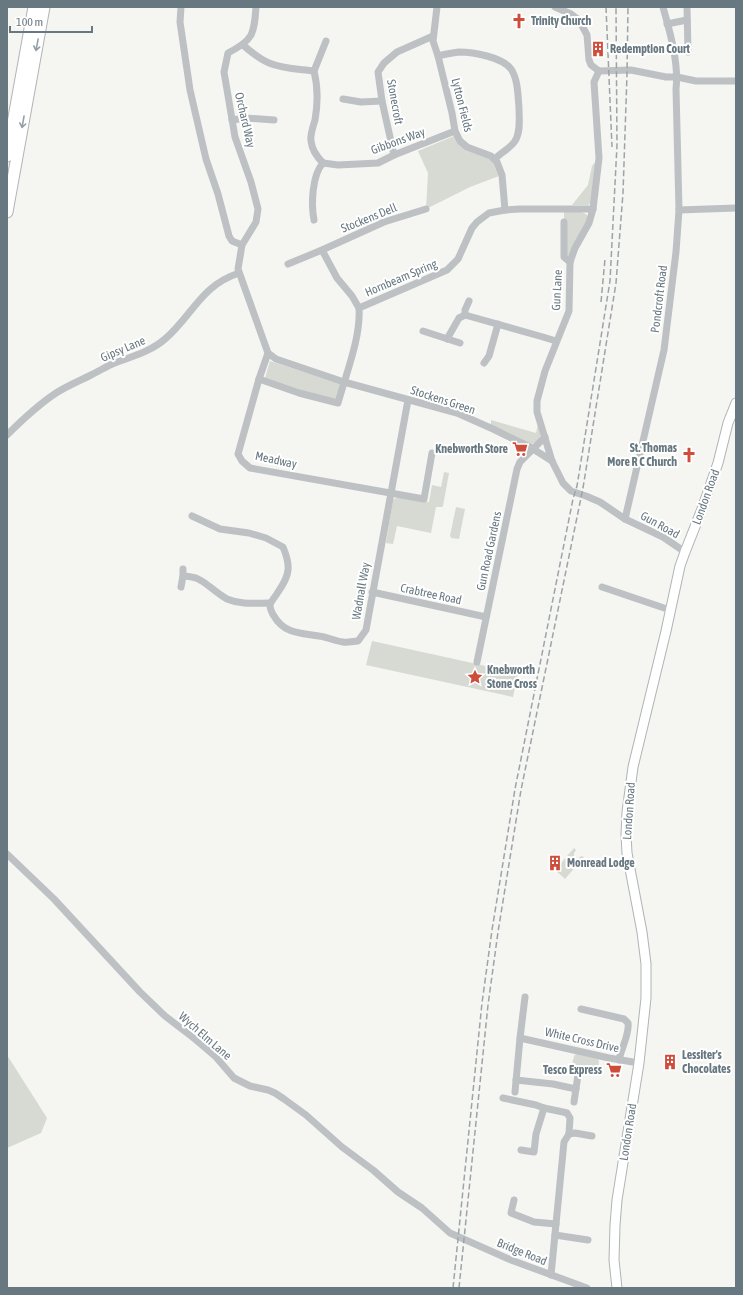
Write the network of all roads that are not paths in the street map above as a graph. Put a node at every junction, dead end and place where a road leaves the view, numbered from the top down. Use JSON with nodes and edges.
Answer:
{"nodes":[{"id":1,"x":34,"y":7,"type":"edge"},
{"id":2,"x":44,"y":7,"type":"edge"},
{"id":3,"x":181,"y":7,"type":"edge"},
{"id":4,"x":256,"y":7,"type":"edge"},
{"id":5,"x":437,"y":7,"type":"edge"},
{"id":6,"x":555,"y":7,"type":"edge"},
{"id":7,"x":663,"y":7,"type":"edge"},
{"id":8,"x":687,"y":7,"type":"edge"},
{"id":9,"x":687,"y":20,"type":"junction"},
{"id":10,"x":667,"y":24,"type":"junction"},
{"id":11,"x":433,"y":36,"type":"junction"},
{"id":12,"x":326,"y":41,"type":"dead end"},
{"id":13,"x":243,"y":45,"type":"junction"},
{"id":14,"x":688,"y":52,"type":"dead end"},
{"id":15,"x":438,"y":56,"type":"junction"},
{"id":16,"x":314,"y":71,"type":"junction"},
{"id":17,"x":599,"y":71,"type":"junction"},
{"id":18,"x":677,"y":77,"type":"junction"},
{"id":19,"x":736,"y":81,"type":"edge"},
{"id":20,"x":343,"y":99,"type":"dead end"},
{"id":21,"x":382,"y":101,"type":"junction"},
{"id":22,"x":232,"y":120,"type":"junction"},
{"id":23,"x":274,"y":120,"type":"dead end"},
{"id":24,"x":455,"y":131,"type":"junction"},
{"id":25,"x":394,"y":155,"type":"junction"},
{"id":26,"x":7,"y":156,"type":"edge"},
{"id":27,"x":495,"y":159,"type":"junction"},
{"id":28,"x":323,"y":163,"type":"junction"},
{"id":29,"x":736,"y":208,"type":"edge"},
{"id":30,"x":426,"y":209,"type":"dead end"},
{"id":31,"x":593,"y":209,"type":"junction"},
{"id":32,"x":505,"y":210,"type":"junction"},
{"id":33,"x":679,"y":210,"type":"junction"},
{"id":34,"x":7,"y":212,"type":"edge"},
{"id":35,"x":314,"y":220,"type":"dead end"},
{"id":36,"x":564,"y":222,"type":"dead end"},
{"id":37,"x":242,"y":245,"type":"junction"},
{"id":38,"x":322,"y":250,"type":"junction"},
{"id":39,"x":570,"y":262,"type":"junction"},
{"id":40,"x":288,"y":264,"type":"dead end"},
{"id":41,"x":239,"y":273,"type":"junction"},
{"id":42,"x":469,"y":301,"type":"dead end"},
{"id":43,"x":359,"y":308,"type":"junction"},
{"id":44,"x":465,"y":315,"type":"junction"},
{"id":45,"x":498,"y":324,"type":"junction"},
{"id":46,"x":423,"y":332,"type":"dead end"},
{"id":47,"x":447,"y":339,"type":"junction"},
{"id":48,"x":556,"y":341,"type":"junction"},
{"id":49,"x":460,"y":343,"type":"dead end"},
{"id":50,"x":268,"y":353,"type":"junction"},
{"id":51,"x":484,"y":363,"type":"dead end"},
{"id":52,"x":259,"y":379,"type":"junction"},
{"id":53,"x":344,"y":382,"type":"junction"},
{"id":54,"x":408,"y":400,"type":"junction"},
{"id":55,"x":736,"y":403,"type":"edge"},
{"id":56,"x":7,"y":435,"type":"edge"},
{"id":57,"x":545,"y":437,"type":"junction"},
{"id":58,"x":533,"y":449,"type":"junction"},
{"id":59,"x":432,"y":453,"type":"dead end"},
{"id":60,"x":552,"y":461,"type":"junction"},
{"id":61,"x":391,"y":492,"type":"junction"},
{"id":62,"x":192,"y":516,"type":"dead end"},
{"id":63,"x":625,"y":519,"type":"junction"},
{"id":64,"x":685,"y":552,"type":"junction"},
{"id":65,"x":181,"y":587,"type":"dead end"},
{"id":66,"x":602,"y":587,"type":"dead end"},
{"id":67,"x":372,"y":592,"type":"junction"},
{"id":68,"x":270,"y":603,"type":"junction"},
{"id":69,"x":670,"y":610,"type":"junction"},
{"id":70,"x":486,"y":617,"type":"junction"},
{"id":71,"x":477,"y":662,"type":"dead end"},
{"id":72,"x":7,"y":854,"type":"edge"},
{"id":73,"x":525,"y":997,"type":"dead end"},
{"id":74,"x":581,"y":1009,"type":"dead end"},
{"id":75,"x":520,"y":1038,"type":"junction"},
{"id":76,"x":619,"y":1060,"type":"junction"},
{"id":77,"x":639,"y":1063,"type":"junction"},
{"id":78,"x":578,"y":1075,"type":"dead end"},
{"id":79,"x":516,"y":1080,"type":"junction"},
{"id":80,"x":576,"y":1089,"type":"junction"},
{"id":81,"x":515,"y":1092,"type":"dead end"},
{"id":82,"x":503,"y":1098,"type":"dead end"},
{"id":83,"x":574,"y":1102,"type":"dead end"},
{"id":84,"x":544,"y":1108,"type":"junction"},
{"id":85,"x":569,"y":1134,"type":"junction"},
{"id":86,"x":592,"y":1136,"type":"dead end"},
{"id":87,"x":521,"y":1150,"type":"dead end"},
{"id":88,"x":514,"y":1200,"type":"dead end"},
{"id":89,"x":556,"y":1224,"type":"junction"},
{"id":90,"x":450,"y":1233,"type":"joint"},
{"id":91,"x":555,"y":1236,"type":"junction"},
{"id":92,"x":588,"y":1240,"type":"dead end"},
{"id":93,"x":550,"y":1275,"type":"junction"},
{"id":94,"x":587,"y":1288,"type":"edge"},
{"id":95,"x":617,"y":1288,"type":"edge"}],
"edges":[{"from":1,"to":26,"type":"highway"},
{"from":2,"to":34,"type":"highway","one_way":true},
{"from":3,"to":37,"type":"street"},
{"from":4,"to":13,"type":"street","name":"Orchard Way"},
{"from":5,"to":11,"type":"street","name":"Lytton Fields"},
{"from":6,"to":17,"type":"street"},
{"from":7,"to":10,"type":"street","name":"Pondcroft Road"},
{"from":8,"to":9,"type":"street"},
{"from":9,"to":10,"type":"street"},
{"from":9,"to":14,"type":"street"},
{"from":10,"to":18,"type":"street","name":"Pondcroft Road"},
{"from":11,"to":15,"type":"street","name":"Lytton Fields"},
{"from":11,"to":21,"type":"street","name":"Stonecroft"},
{"from":12,"to":16,"type":"street"},
{"from":13,"to":16,"type":"street"},
{"from":13,"to":22,"type":"street","name":"Orchard Way"},
{"from":15,"to":24,"type":"street","name":"Lytton Fields"},
{"from":15,"to":27,"type":"street"},
{"from":16,"to":28,"type":"street"},
{"from":17,"to":18,"type":"street"},
{"from":17,"to":31,"type":"street","name":"Gun Lane"},
{"from":18,"to":19,"type":"street"},
{"from":18,"to":33,"type":"street","name":"Pondcroft Road"},
{"from":20,"to":21,"type":"street"},
{"from":21,"to":25,"type":"street","name":"Stonecroft"},
{"from":22,"to":23,"type":"street"},
{"from":22,"to":37,"type":"street","name":"Orchard Way"},
{"from":24,"to":25,"type":"street","name":"Gibbons Way"},
{"from":24,"to":27,"type":"street","name":"Lytton Fields"},
{"from":25,"to":28,"type":"street","name":"Gibbons Way"},
{"from":27,"to":32,"type":"street"},
{"from":28,"to":35,"type":"street"},
{"from":29,"to":33,"type":"street"},
{"from":30,"to":38,"type":"street","name":"Stockens Dell"},
{"from":31,"to":32,"type":"street","name":"Hornbeam Spring"},
{"from":31,"to":39,"type":"street","name":"Gun Lane"},
{"from":32,"to":43,"type":"street","name":"Hornbeam Spring"},
{"from":33,"to":63,"type":"street","name":"Pondcroft Road"},
{"from":36,"to":39,"type":"street"},
{"from":37,"to":41,"type":"street"},
{"from":38,"to":40,"type":"street","name":"Stockens Dell"},
{"from":38,"to":43,"type":"street"},
{"from":39,"to":48,"type":"street","name":"Gun Lane"},
{"from":41,"to":50,"type":"street"},
{"from":41,"to":56,"type":"street","name":"Gipsy Lane"},
{"from":42,"to":44,"type":"street"},
{"from":43,"to":53,"type":"street","name":"Hornbeam Spring"},
{"from":44,"to":45,"type":"street"},
{"from":44,"to":47,"type":"street"},
{"from":45,"to":48,"type":"street"},
{"from":45,"to":51,"type":"street"},
{"from":46,"to":47,"type":"street"},
{"from":47,"to":49,"type":"street"},
{"from":48,"to":57,"type":"street","name":"Gun Lane"},
{"from":50,"to":52,"type":"street"},
{"from":50,"to":53,"type":"street","name":"Stockens Green"},
{"from":52,"to":53,"type":"street"},
{"from":52,"to":61,"type":"street","name":"Meadway"},
{"from":53,"to":54,"type":"street","name":"Stockens Green"},
{"from":54,"to":58,"type":"street","name":"Stockens Green"},
{"from":54,"to":61,"type":"street","name":"Wadnall Way"},
{"from":55,"to":64,"type":"main road","name":"London Road"},
{"from":57,"to":58,"type":"street","name":"Gun Road Gardens"},
{"from":57,"to":60,"type":"street","name":"Gun Lane"},
{"from":58,"to":60,"type":"street","name":"Stockens Green"},
{"from":58,"to":70,"type":"street","name":"Gun Road Gardens"},
{"from":59,"to":61,"type":"street"},
{"from":60,"to":63,"type":"street","name":"Gun Road"},
{"from":61,"to":67,"type":"street","name":"Wadnall Way"},
{"from":62,"to":68,"type":"street"},
{"from":63,"to":64,"type":"street","name":"Gun Road"},
{"from":64,"to":69,"type":"main road","name":"London Road"},
{"from":65,"to":68,"type":"street"},
{"from":66,"to":69,"type":"street"},
{"from":67,"to":68,"type":"street","name":"Wadnall Way"},
{"from":67,"to":70,"type":"street","name":"Crabtree Road"},
{"from":69,"to":77,"type":"main road","name":"London Road"},
{"from":70,"to":71,"type":"street","name":"Gun Road Gardens"},
{"from":72,"to":90,"type":"street","name":"Wych Elm Lane"},
{"from":73,"to":75,"type":"street"},
{"from":74,"to":76,"type":"street"},
{"from":75,"to":76,"type":"street","name":"White Cross Drive"},
{"from":75,"to":79,"type":"street"},
{"from":76,"to":77,"type":"street","name":"White Cross Drive"},
{"from":77,"to":95,"type":"main road","name":"London Road"},
{"from":78,"to":80,"type":"street"},
{"from":79,"to":80,"type":"street"},
{"from":79,"to":81,"type":"street"},
{"from":80,"to":83,"type":"street"},
{"from":82,"to":84,"type":"street"},
{"from":84,"to":85,"type":"street"},
{"from":84,"to":87,"type":"street"},
{"from":85,"to":86,"type":"street"},
{"from":85,"to":89,"type":"street"},
{"from":88,"to":89,"type":"street"},
{"from":89,"to":91,"type":"street"},
{"from":90,"to":93,"type":"street","name":"Bridge Road"},
{"from":91,"to":92,"type":"street"},
{"from":91,"to":93,"type":"street"},
{"from":93,"to":94,"type":"street","name":"Bridge Road"}]}
